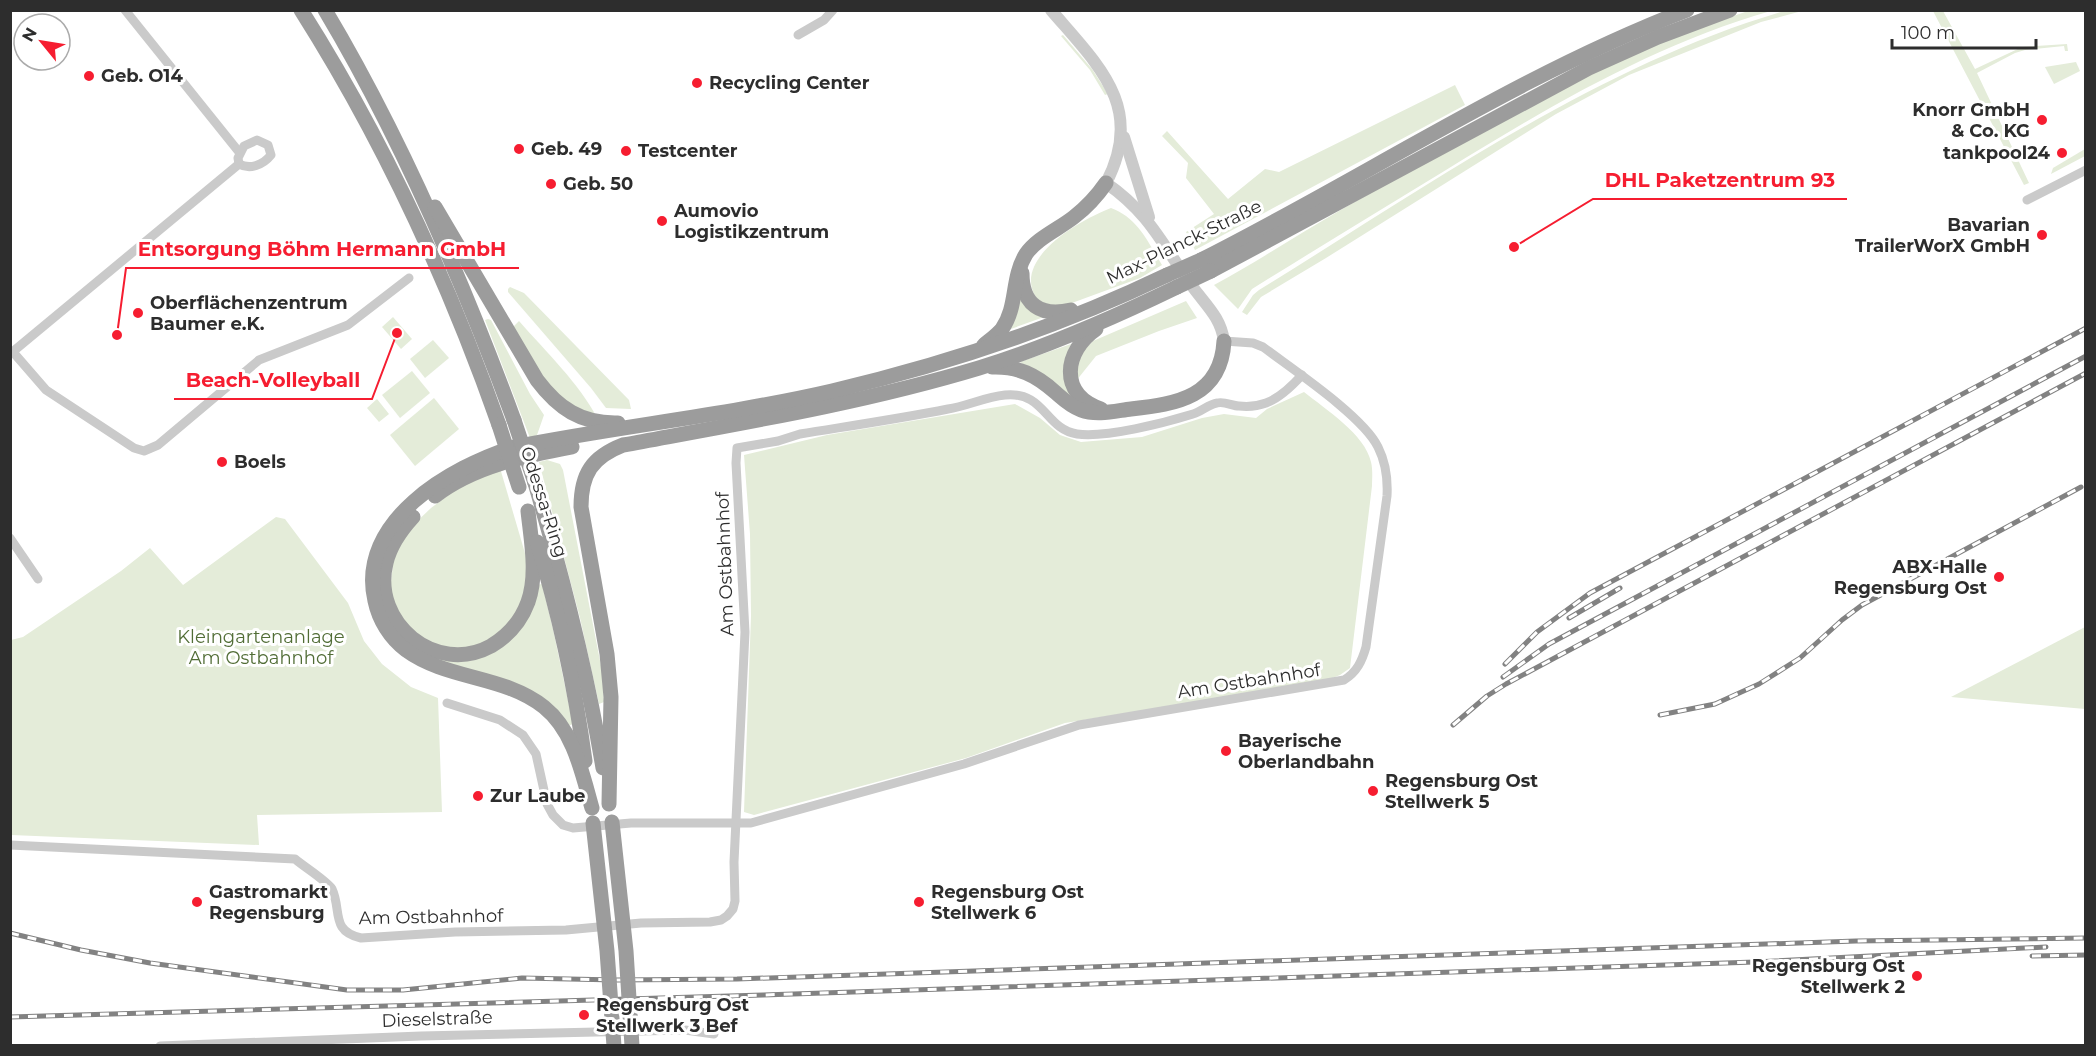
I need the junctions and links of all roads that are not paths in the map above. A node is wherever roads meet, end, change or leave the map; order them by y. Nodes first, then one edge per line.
1 (125, 10) edge
2 (301, 10) edge
3 (325, 10) edge
4 (833, 10) edge
5 (1052, 10) edge
6 (1687, 10) edge
7 (1730, 10) edge
8 (798, 35) dead end
9 (1121, 127) junction
10 (239, 152) junction
11 (403, 155) junction
12 (239, 164) junction
13 (2085, 170) edge
14 (1107, 183) junction
15 (2027, 200) dead end
16 (1151, 223) junction
17 (1021, 263) junction
18 (1206, 265) junction
19 (409, 278) dead end
20 (1172, 281) junction
21 (1103, 303) junction
22 (1109, 320) junction
23 (1224, 341) junction
24 (977, 351) junction
25 (12, 353) edge
26 (980, 367) junction
27 (1302, 375) junction
28 (1109, 412) junction
29 (666, 421) junction
30 (741, 423) junction
31 (528, 511) junction
32 (10, 538) edge
33 (38, 579) dead end
34 (447, 703) dead end
35 (609, 804) junction
36 (593, 815) junction
37 (737, 823) junction
38 (10, 846) edge
39 (714, 1034) dead end
40 (160, 1046) edge
41 (614, 1046) edge
42 (632, 1046) edge

1 - 10 street
2 - 31 highway, Odessa-Ring, bridge
3 - 11 highway, Odessa-Ring
4 - 8 street
5 - 9 street
6 - 18 highway, Max-Planck-Straße
7 - 18 highway, Max-Planck-Straße
9 - 14 street
9 - 16 street
10 - 12 street
10 - 12 street
11 - 29 highway
11 - 35 highway, Odessa-Ring, bridge
12 - 25 street
13 - 15 street
14 - 16 street
14 - 17 highway
16 - 23 street
17 - 21 highway
17 - 24 highway
18 - 20 highway, Max-Planck-Straße, bridge
19 - 25 street
20 - 21 highway, Max-Planck-Straße
20 - 22 highway, Max-Planck-Straße
21 - 24 highway, Max-Planck-Straße
22 - 26 highway, Max-Planck-Straße
22 - 28 highway
23 - 27 street, Am Ostbahnhof
23 - 28 highway
24 - 29 highway, Max-Planck-Straße
26 - 28 highway
26 - 30 highway, Max-Planck-Straße
27 - 37 street, Am Ostbahnhof
27 - 37 street, Am Ostbahnhof
29 - 36 highway
30 - 31 highway
30 - 35 highway
31 - 36 highway, Odessa-Ring
32 - 33 street
34 - 37 street, Am Ostbahnhof
35 - 42 highway, Odessa-Ring, bridge
36 - 41 highway, Odessa-Ring, bridge
37 - 38 street, Am Ostbahnhof
39 - 40 street, Dieselstraße

